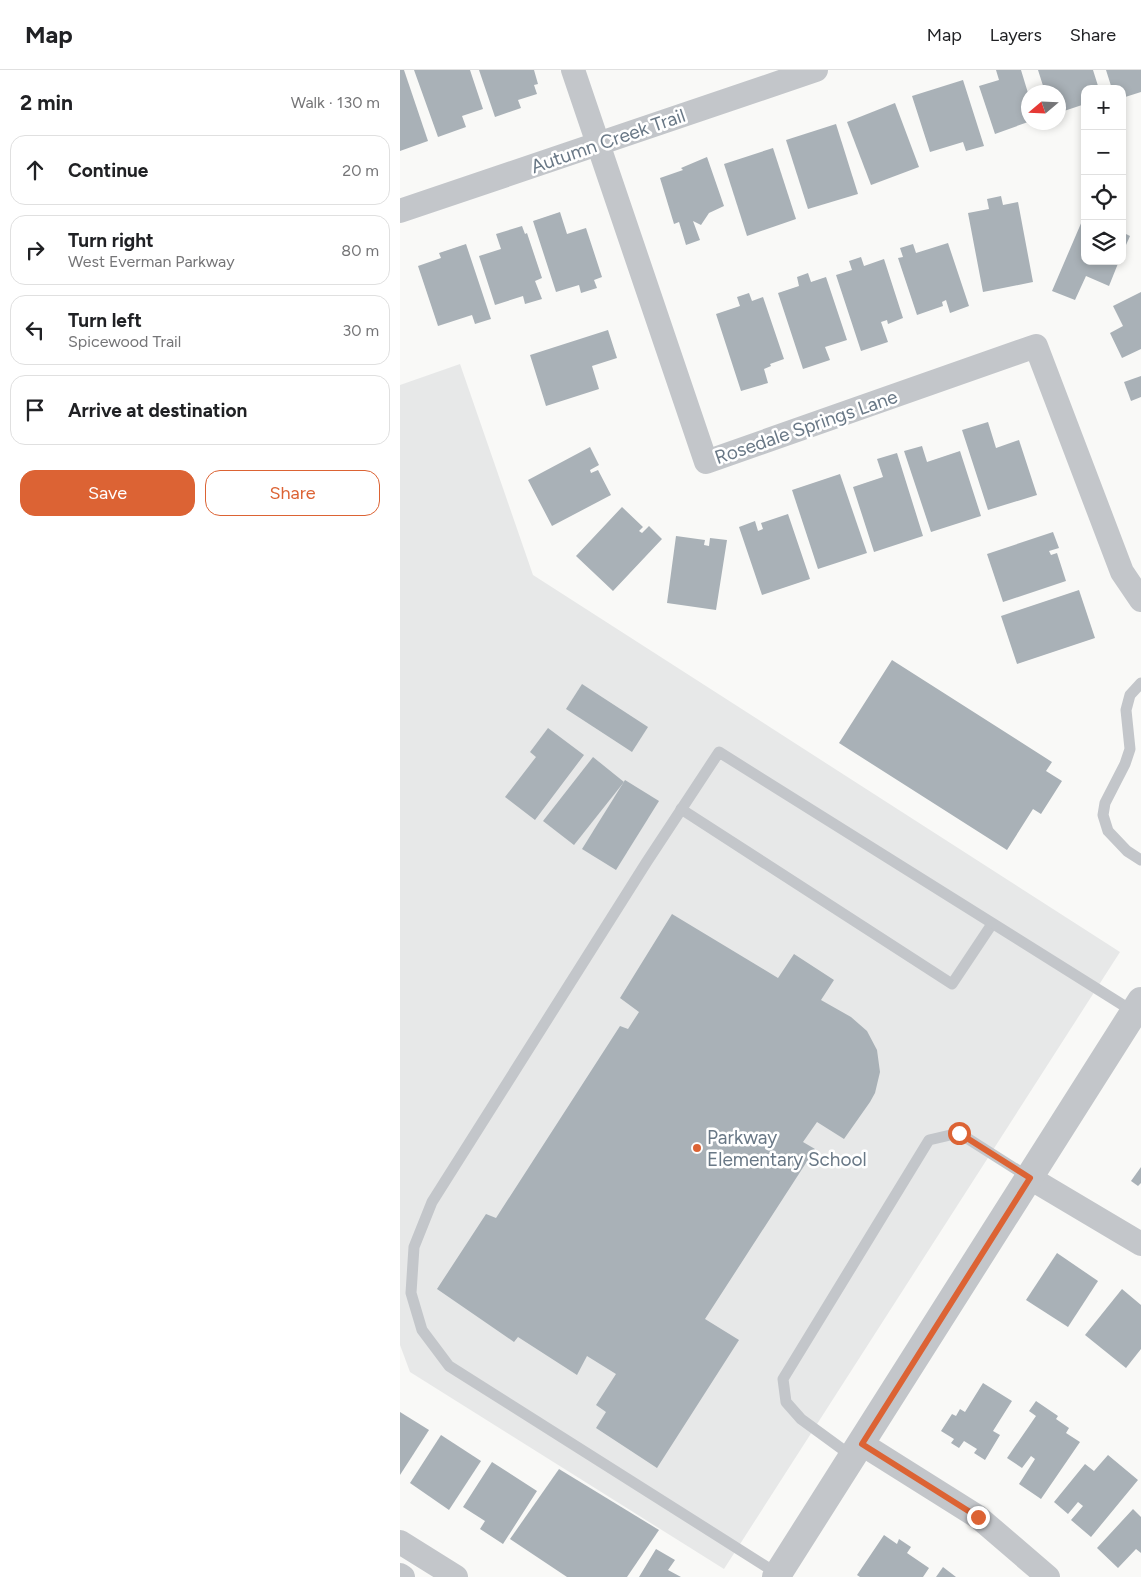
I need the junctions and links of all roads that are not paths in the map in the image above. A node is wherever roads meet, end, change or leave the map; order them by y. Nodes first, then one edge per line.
1 (573, 70) edge
2 (816, 70) edge
3 (598, 144) junction
4 (400, 211) edge
5 (1141, 600) edge
6 (1141, 683) edge
7 (682, 809) junction
8 (1141, 860) edge
9 (992, 924) junction
10 (1138, 1006) edge
11 (1030, 1178) junction
12 (1141, 1244) edge
13 (857, 1450) junction
14 (400, 1542) edge
15 (400, 1575) edge
16 (777, 1576) edge
17 (403, 1577) edge
18 (456, 1577) edge
19 (1048, 1577) edge

1 - 3 street, Rosedale Springs Lane
2 - 3 street, Autumn Creek Trail
3 - 4 street, Autumn Creek Trail
3 - 5 street, Rosedale Springs Lane
6 - 8 lane
7 - 9 lane
7 - 9 lane
7 - 16 lane
9 - 10 lane
10 - 11 street
11 - 12 street
11 - 13 street
11 - 13 lane
13 - 16 street
13 - 19 street
14 - 18 street
15 - 17 street

